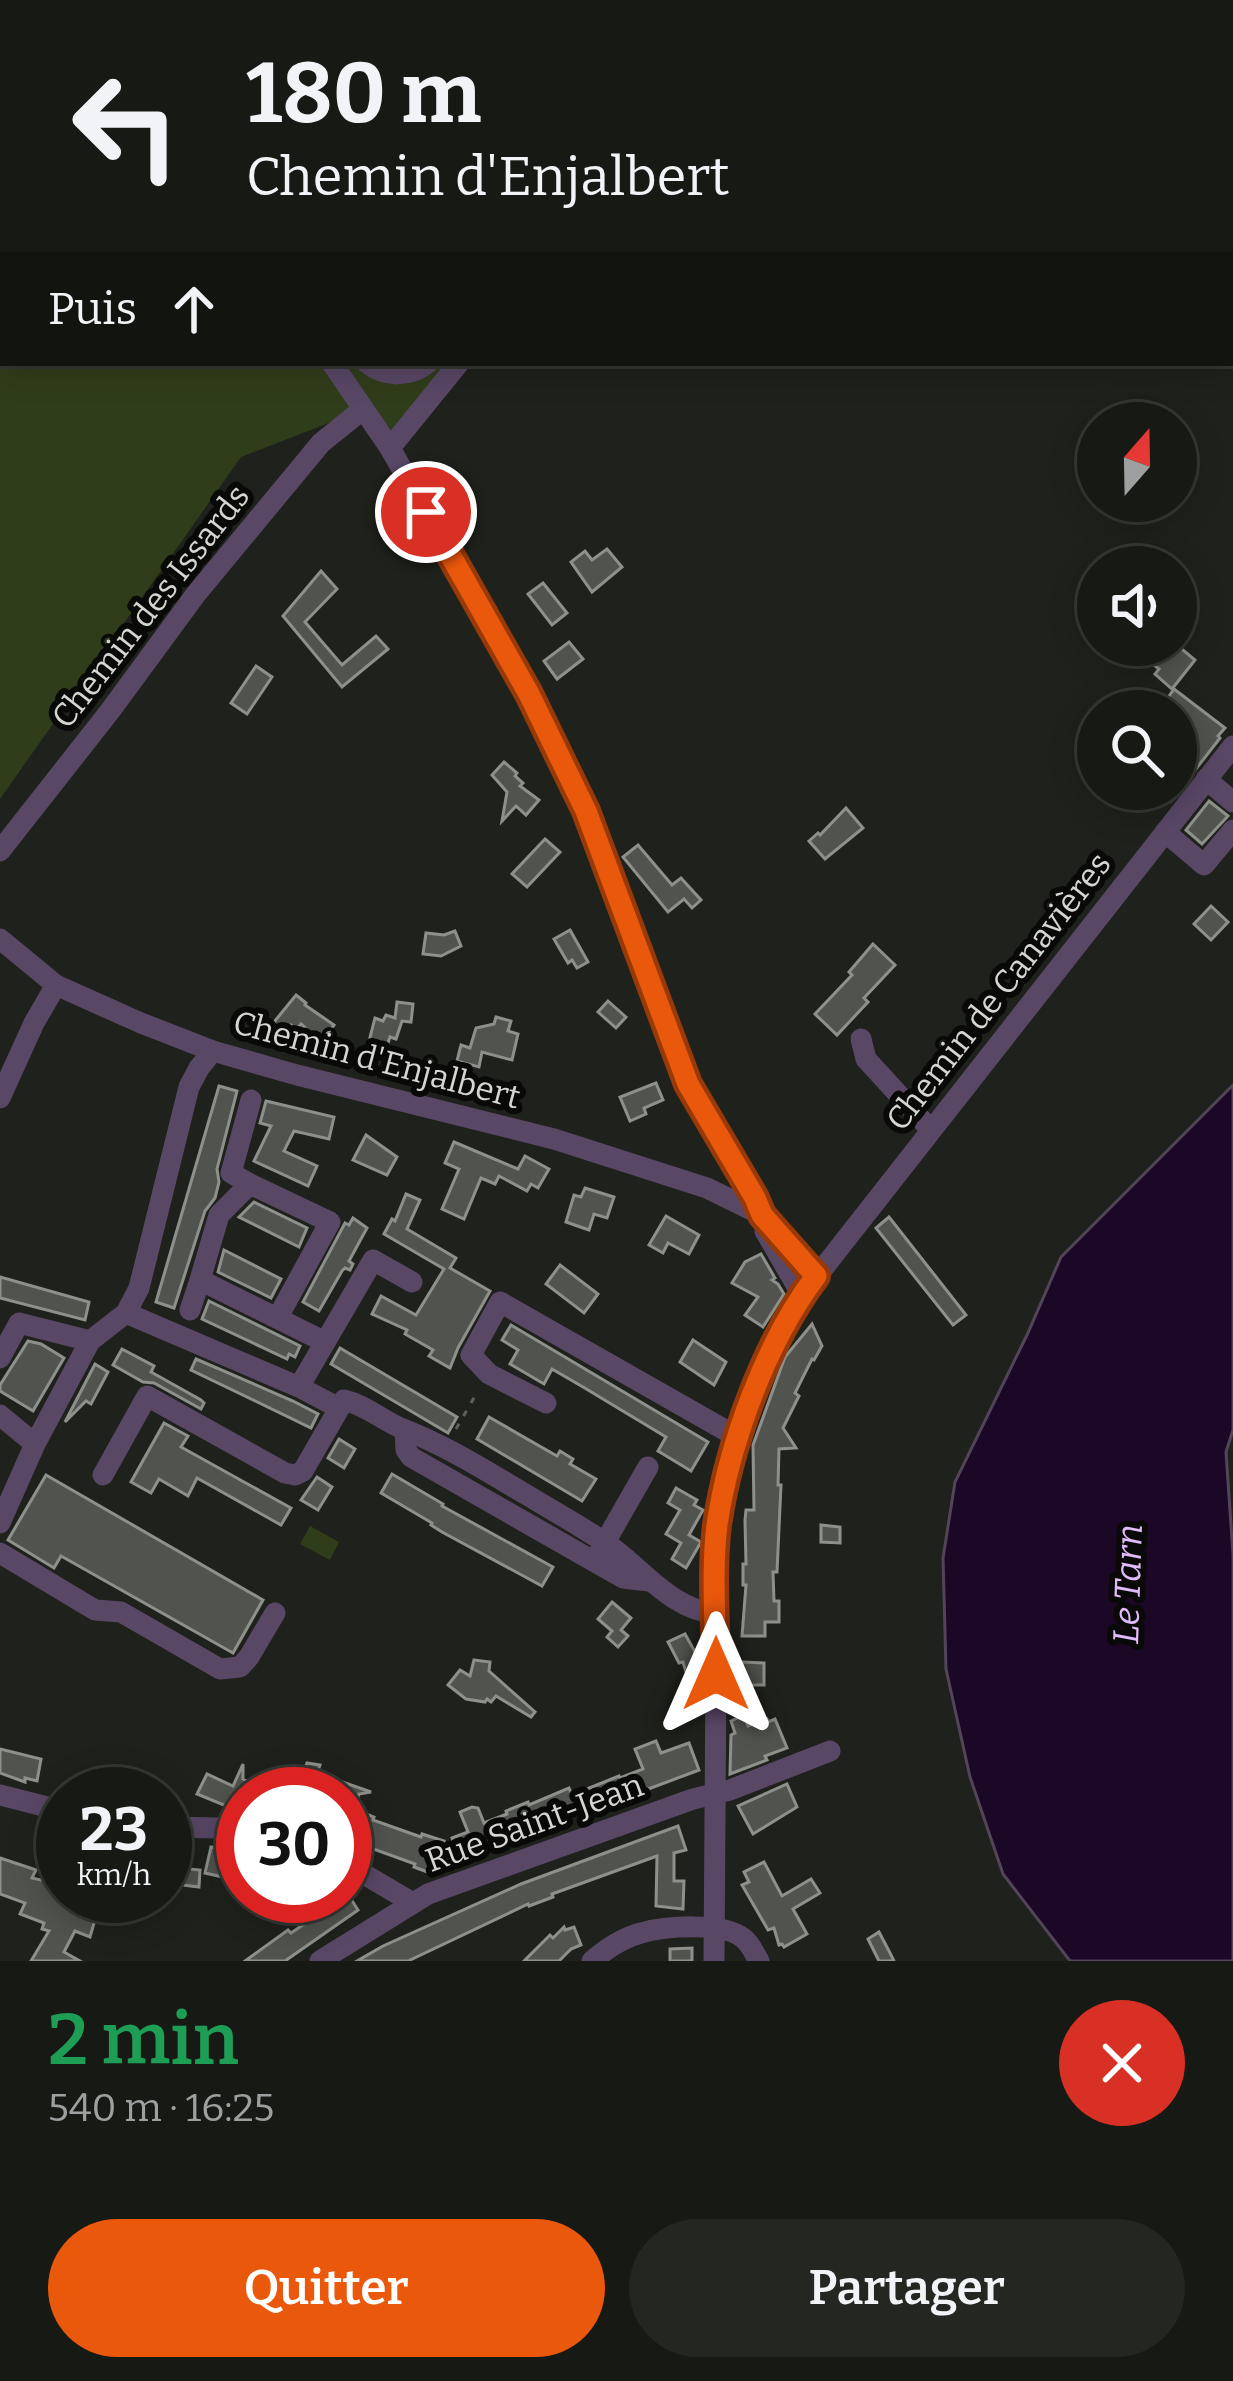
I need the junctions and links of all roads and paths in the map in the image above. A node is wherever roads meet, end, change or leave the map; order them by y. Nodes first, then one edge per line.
1 (334, 366) edge
2 (370, 366) edge
3 (424, 366) edge
4 (457, 366) edge
5 (362, 410) junction
6 (390, 448) junction
7 (1233, 746) edge
8 (1206, 779) junction
9 (1233, 802) edge
10 (1233, 830) edge
11 (1165, 832) junction
12 (0, 851) edge
13 (0, 939) edge
14 (56, 985) junction
15 (861, 1039) dead end
16 (213, 1051) junction
17 (0, 1098) edge
18 (251, 1100) dead end
19 (931, 1130) junction
20 (250, 1184) junction
21 (757, 1212) junction
22 (200, 1280) junction
23 (412, 1282) dead end
24 (809, 1286) junction
25 (190, 1310) dead end
26 (126, 1313) junction
27 (278, 1317) junction
28 (90, 1341) junction
29 (326, 1342) junction
30 (0, 1358) edge
31 (489, 1375) junction
32 (299, 1387) junction
33 (546, 1403) dead end
34 (338, 1408) junction
35 (0, 1415) edge
36 (405, 1430) junction
37 (739, 1438) junction
38 (35, 1444) junction
39 (446, 1447) junction
40 (648, 1467) dead end
41 (103, 1475) dead end
42 (0, 1523) edge
43 (599, 1552) junction
44 (0, 1553) edge
45 (716, 1612) junction
46 (275, 1613) dead end
47 (830, 1750) dead end
48 (714, 1794) junction
49 (0, 1795) edge
50 (36, 1804) edge
51 (372, 1878) edge
52 (413, 1903) junction
53 (714, 1927) junction
54 (320, 1961) edge
55 (592, 1961) edge
56 (714, 1961) edge
57 (759, 1961) edge

1 - 5 street
2 - 3 street
4 - 6 street
5 - 6 street
5 - 12 street, Chemin des Issards
6 - 21 street
7 - 8 street, Chemin de Canavières
8 - 9 street
8 - 11 street, Chemin de Canavières
10 - 11 street
11 - 19 street, Chemin de Canavières
13 - 14 street, Chemin d'Enjalbert
14 - 16 street, Chemin d'Enjalbert
14 - 17 street
15 - 19 street
16 - 21 street, Chemin d'Enjalbert
16 - 26 street
18 - 20 street
19 - 24 street, Chemin de Canavières
20 - 22 street
20 - 27 street
21 - 24 street
22 - 25 street
22 - 27 street
23 - 29 street
24 - 37 street, Chemin de Canavières
26 - 28 street
26 - 32 street
27 - 29 street
28 - 30 street
28 - 38 street
29 - 32 street
31 - 33 street
31 - 37 street
31 - 39 path
32 - 34 street
34 - 36 street
34 - 41 street
35 - 38 street
36 - 39 street
36 - 43 street
37 - 45 street, Chemin de Canavières
38 - 42 street
39 - 43 street
40 - 43 street
43 - 45 street
44 - 46 street
45 - 48 street, Chemin de Canavières
47 - 48 street, Rue Saint-Jean
48 - 52 street, Rue Saint-Jean
48 - 53 street, Chemin de Canavières
49 - 50 street
51 - 52 street
52 - 54 street, Rue Saint-Jean
53 - 55 street
53 - 56 street, Chemin de Canavières
53 - 57 street

